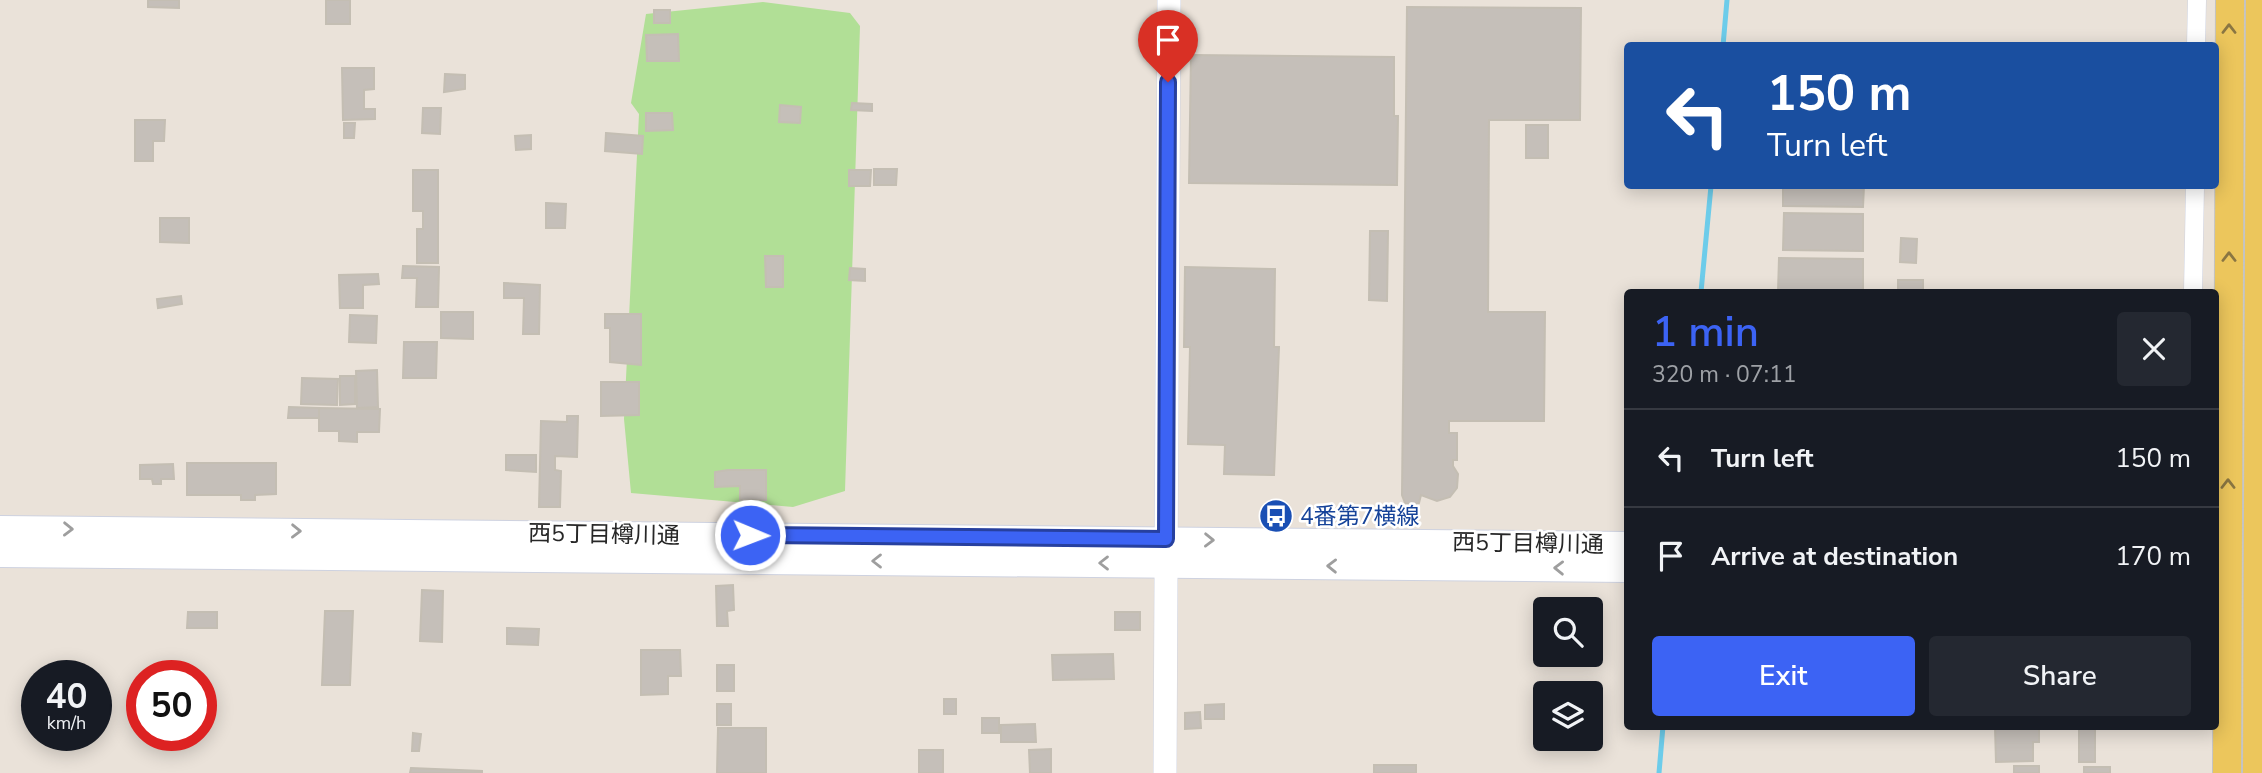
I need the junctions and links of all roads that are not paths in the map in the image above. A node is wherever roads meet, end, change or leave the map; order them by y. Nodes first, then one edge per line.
1 (1169, 0) edge
2 (2197, 0) edge
3 (2230, 0) edge
4 (2260, 0) edge
5 (2196, 42) edge
6 (2194, 189) edge
7 (2193, 289) edge
8 (2260, 295) edge
9 (2222, 404) edge
10 (0, 529) edge
11 (1624, 545) edge
12 (1166, 551) junction
13 (0, 554) edge
14 (2222, 563) edge
15 (2260, 564) edge
16 (1624, 569) edge
17 (2260, 687) edge
18 (1165, 773) edge
19 (2227, 773) edge
20 (2257, 773) edge

1 - 12 street
2 - 5 street
9 -> 3 main road
4 - 8 main road
6 - 7 street
8 - 15 main road
14 -> 9 main road
10 -> 12 main road, 西5丁目樽川通
12 -> 11 main road, 西5丁目樽川通
12 -> 13 main road, 西5丁目樽川通
16 -> 12 main road, 西5丁目樽川通
12 - 18 street
14 - 15 main road
14 - 19 main road
15 - 17 main road
17 - 20 main road

